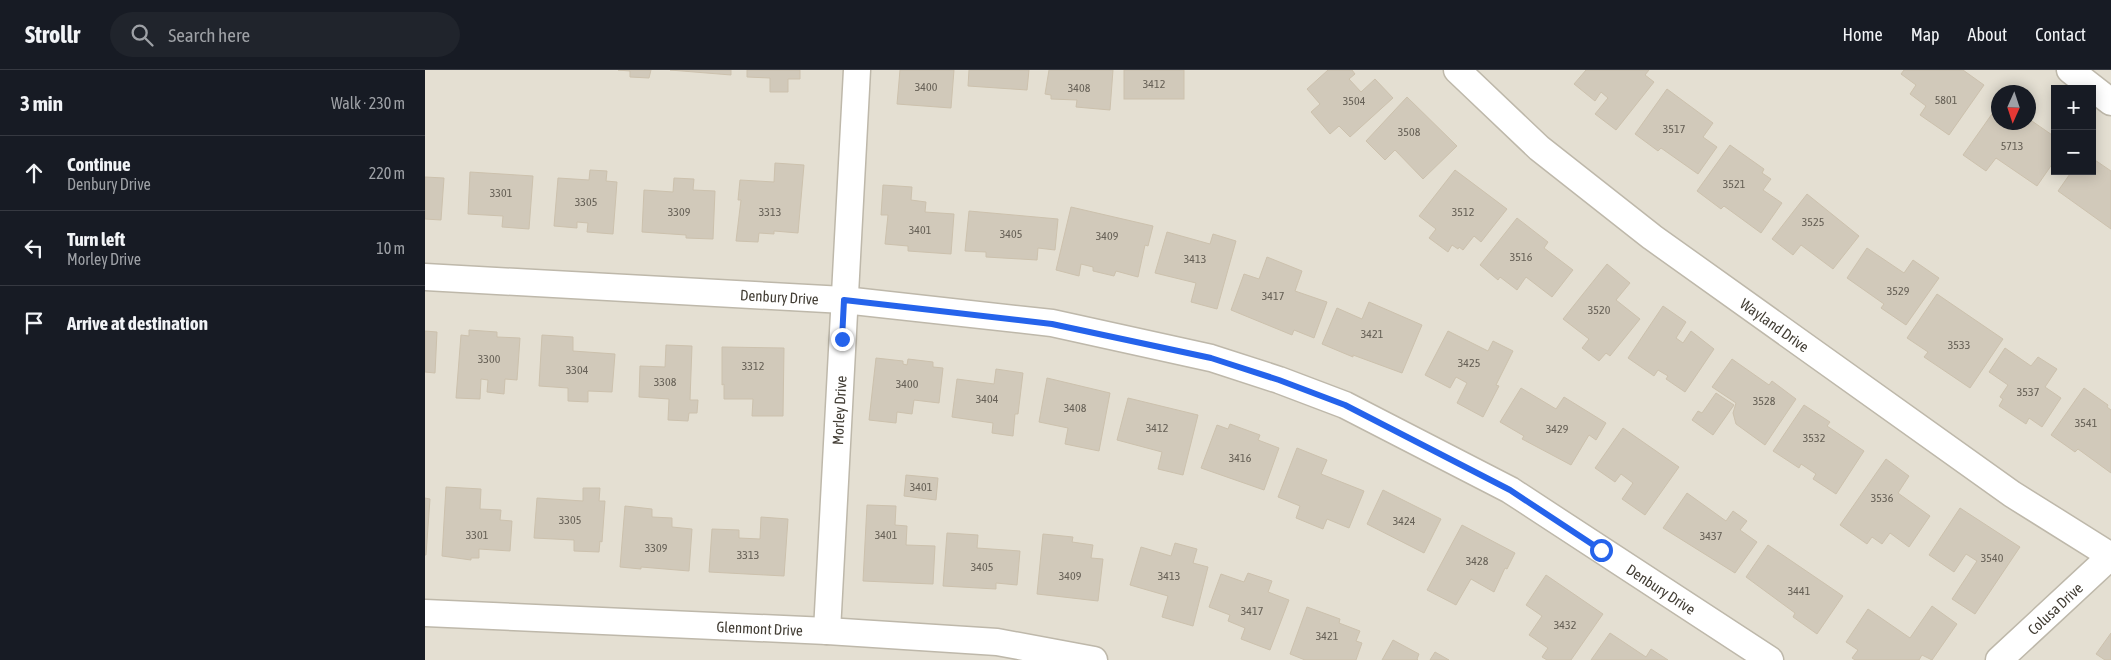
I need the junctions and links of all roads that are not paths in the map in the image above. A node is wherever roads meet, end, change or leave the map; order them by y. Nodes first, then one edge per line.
1 (857, 70) edge
2 (1457, 70) edge
3 (2071, 70) edge
4 (2102, 86) edge
5 (425, 277) edge
6 (844, 300) junction
7 (2111, 556) edge
8 (425, 613) edge
9 (827, 631) junction
10 (1094, 660) edge
11 (1769, 660) edge
12 (1999, 660) edge

1 - 6 street, Morley Drive
2 - 7 street, Wayland Drive
3 - 4 street
5 - 6 street, Denbury Drive
6 - 9 street, Morley Drive
6 - 11 street, Denbury Drive
7 - 12 street, Colusa Drive
8 - 9 street, Glenmont Drive
9 - 10 street, Glenmont Drive

